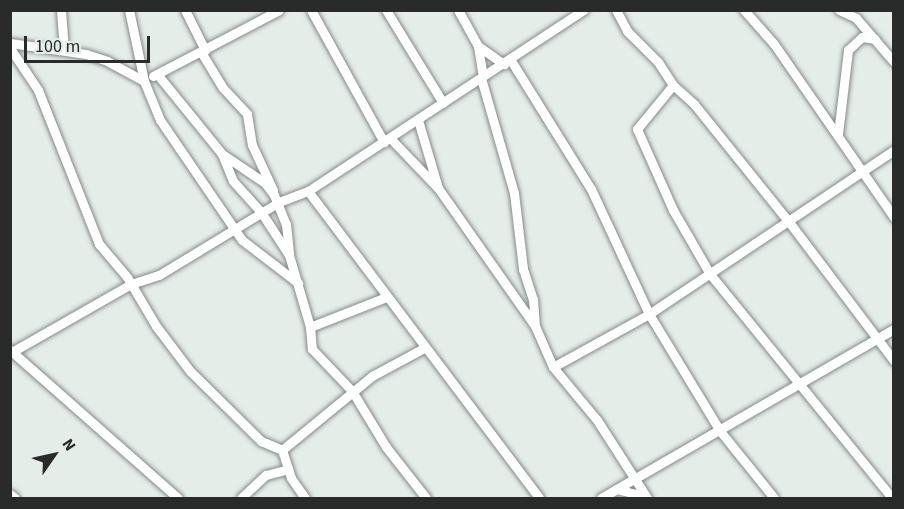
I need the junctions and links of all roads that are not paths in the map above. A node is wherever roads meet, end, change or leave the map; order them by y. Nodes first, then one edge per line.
1 (61, 10) edge
2 (129, 10) edge
3 (185, 10) edge
4 (279, 10) edge
5 (311, 10) edge
6 (386, 10) edge
7 (458, 10) edge
8 (584, 10) edge
9 (616, 10) edge
10 (744, 10) edge
11 (839, 10) edge
12 (568, 15) edge
13 (195, 34) junction
14 (875, 39) junction
15 (217, 44) junction
16 (478, 46) junction
17 (11, 47) edge
18 (64, 50) junction
19 (203, 51) junction
20 (507, 62) junction
21 (894, 62) edge
22 (156, 74) junction
23 (482, 78) junction
24 (144, 81) junction
25 (673, 85) junction
26 (443, 103) junction
27 (418, 120) junction
28 (838, 134) junction
29 (387, 140) junction
30 (894, 150) edge
31 (222, 154) junction
32 (862, 172) junction
33 (438, 188) junction
34 (308, 191) junction
35 (277, 199) junction
36 (261, 212) junction
37 (894, 217) edge
38 (789, 222) junction
39 (233, 229) junction
40 (289, 255) junction
41 (710, 274) junction
42 (131, 284) junction
43 (300, 285) junction
44 (386, 297) junction
45 (649, 314) junction
46 (535, 326) junction
47 (310, 327) junction
48 (894, 329) edge
49 (877, 340) junction
50 (424, 348) junction
51 (11, 352) edge
52 (894, 361) edge
53 (552, 363) junction
54 (796, 385) junction
55 (352, 391) junction
56 (720, 430) junction
57 (282, 450) junction
58 (288, 469) junction
59 (633, 480) junction
60 (616, 489) junction
61 (10, 494) edge
62 (646, 497) edge
63 (15, 498) edge
64 (178, 498) edge
65 (241, 498) edge
66 (305, 498) edge
67 (426, 498) edge
68 (539, 498) edge
69 (601, 498) edge
70 (774, 498) edge
71 (892, 498) edge

1 - 18 street
2 - 24 street
3 - 13 street
4 - 15 street
5 - 29 street
6 - 26 street
7 - 16 street
8 - 12 street
9 - 25 street
10 - 28 street
11 - 14 street
12 - 20 street
13 - 15 street
13 - 19 street
14 - 21 street
14 - 28 street
15 - 19 street
16 - 20 street
16 - 23 street
17 - 18 street
17 - 42 street
18 - 24 street
19 - 22 street
19 - 35 street
20 - 23 street
20 - 45 street
22 - 24 street
22 - 31 street
23 - 26 street
23 - 46 street
24 - 39 street
25 - 38 street
25 - 41 street
26 - 27 street
27 - 29 street
27 - 33 street
28 - 32 street
29 - 33 street
29 - 34 street
30 - 32 street
31 - 35 street
31 - 36 street
32 - 37 street
32 - 38 street
33 - 46 street
34 - 35 street
34 - 44 street
35 - 36 street
35 - 40 street
36 - 39 street
36 - 40 street
38 - 41 street
38 - 49 street
39 - 42 street
39 - 43 street
40 - 43 street
41 - 45 street
41 - 54 street
42 - 51 street
42 - 57 street
43 - 47 street
44 - 47 street
44 - 50 street
45 - 53 street
45 - 56 street
46 - 53 street
47 - 55 street
48 - 49 street
49 - 52 street
49 - 54 street
50 - 55 street
50 - 68 street
51 - 64 street
53 - 59 street
54 - 56 street
54 - 71 street
55 - 57 street
55 - 67 street
56 - 59 street
56 - 70 street
57 - 58 street
58 - 65 street
58 - 66 street
59 - 60 street
59 - 62 street
60 - 62 street
60 - 69 street
61 - 63 street

